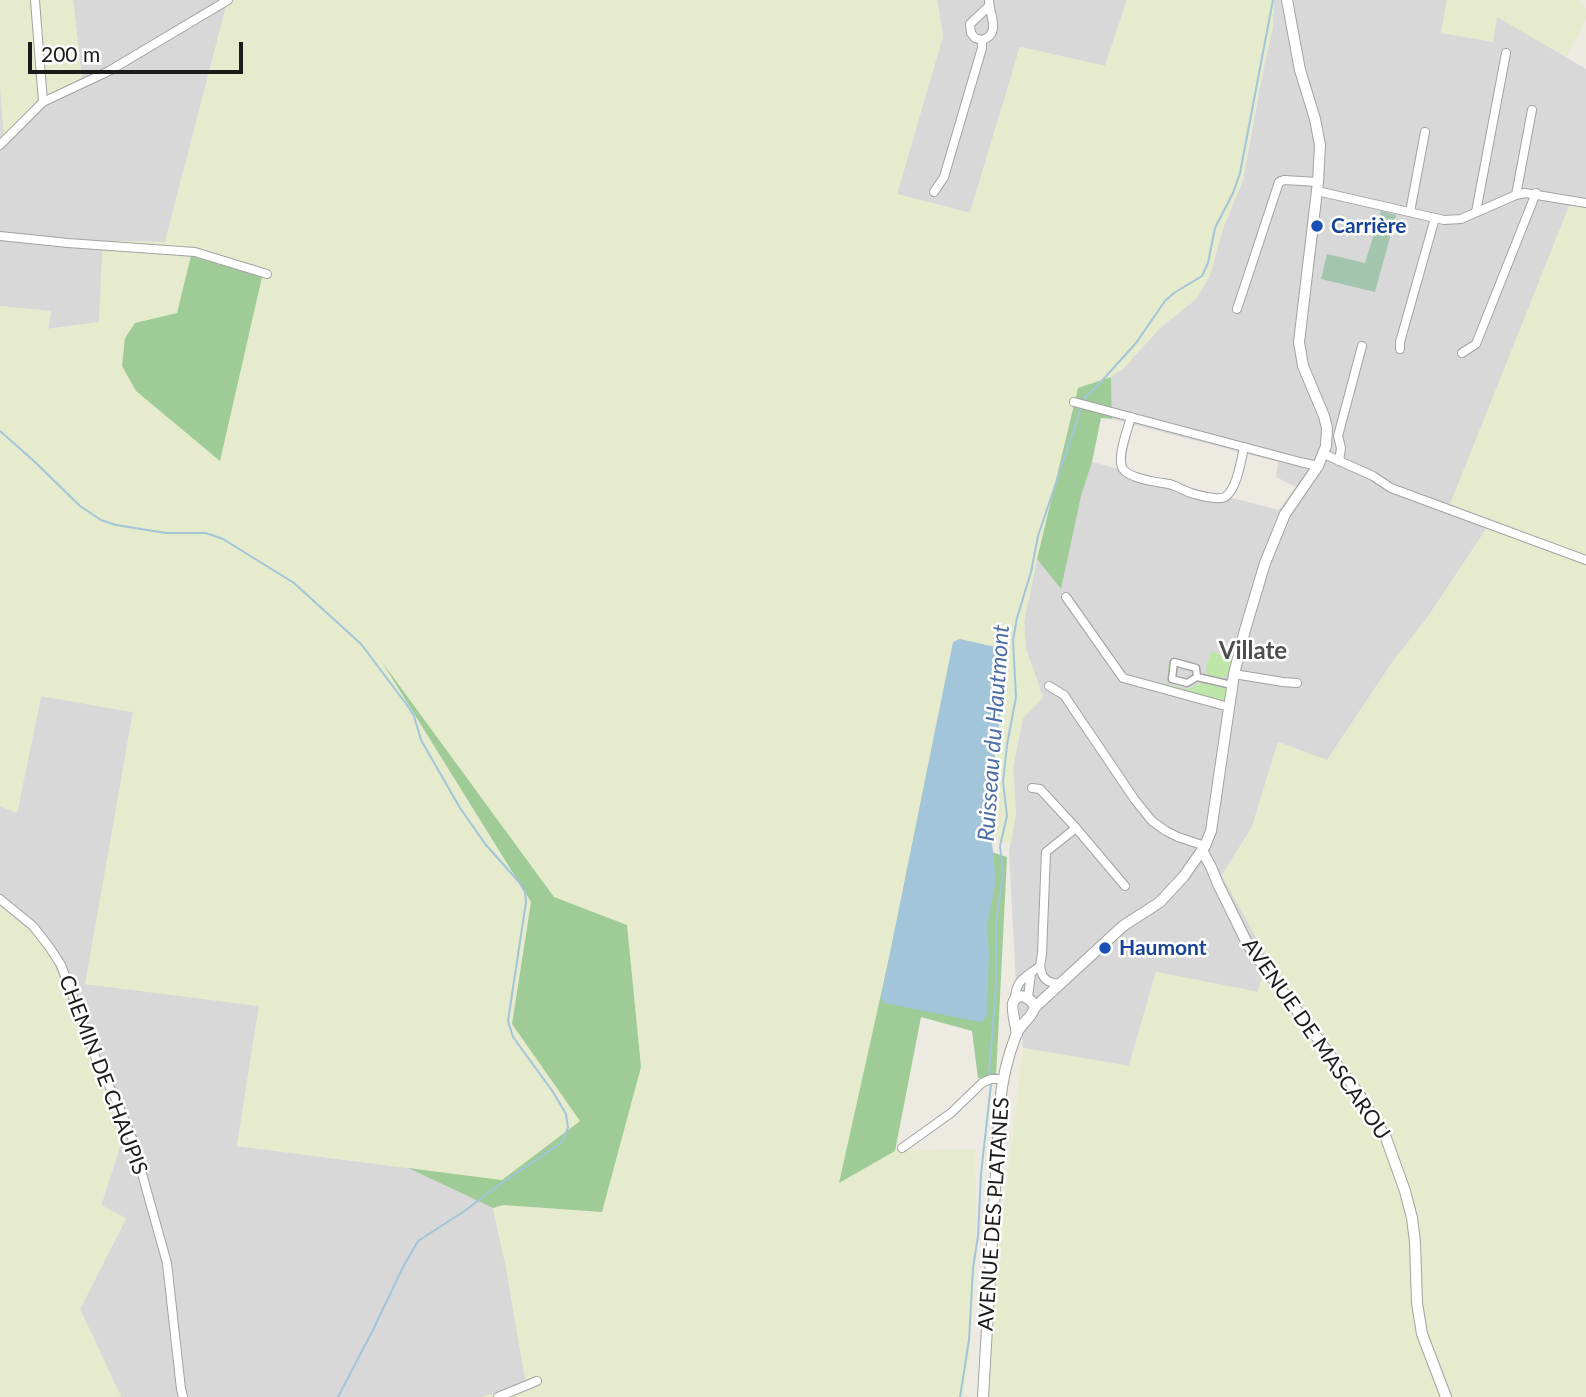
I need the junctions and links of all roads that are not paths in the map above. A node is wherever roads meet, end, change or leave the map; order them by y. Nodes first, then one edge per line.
1 (35, 0) edge
2 (228, 0) edge
3 (1287, 0) edge
4 (989, 3) edge
5 (982, 40) junction
6 (1506, 53) dead end
7 (43, 102) junction
8 (1532, 110) dead end
9 (1426, 132) dead end
10 (0, 145) edge
11 (1317, 187) junction
12 (934, 192) dead end
13 (1536, 193) junction
14 (1516, 195) junction
15 (1586, 203) edge
16 (1410, 212) junction
17 (1476, 212) junction
18 (1435, 218) junction
19 (0, 236) edge
20 (267, 274) dead end
21 (1237, 309) dead end
22 (1362, 346) dead end
23 (1400, 349) dead end
24 (1462, 353) dead end
25 (1074, 402) dead end
26 (1131, 416) junction
27 (1244, 447) junction
28 (1324, 454) junction
29 (1339, 461) junction
30 (1318, 466) junction
31 (1586, 560) edge
32 (1066, 597) dead end
33 (1234, 674) junction
34 (1198, 677) junction
35 (1297, 683) dead end
36 (1049, 685) dead end
37 (1233, 685) junction
38 (1229, 707) junction
39 (1032, 788) dead end
40 (1076, 828) junction
41 (1203, 849) junction
42 (1125, 886) dead end
43 (0, 899) edge
44 (1040, 966) junction
45 (1031, 973) junction
46 (1061, 984) junction
47 (1015, 1000) junction
48 (1031, 1001) junction
49 (1014, 1014) junction
50 (1027, 1018) junction
51 (1017, 1034) junction
52 (1003, 1079) junction
53 (902, 1148) dead end
54 (537, 1381) dead end
55 (183, 1397) edge
56 (498, 1397) edge
57 (983, 1397) edge
58 (1446, 1397) edge

1 - 7 street
2 - 7 street
3 - 11 street
4 - 5 street
4 - 5 street
5 - 12 street
6 - 17 street
7 - 10 street
8 - 14 street
9 - 16 street
11 - 16 street
11 - 21 street
11 - 28 street
13 - 14 street
13 - 15 street
13 - 24 street
14 - 17 street
16 - 18 street
17 - 18 street
18 - 23 street
19 - 20 street
22 - 29 street
25 - 26 street
26 - 27 street
26 - 27 street
27 - 30 street
28 - 29 street
28 - 30 street
29 - 31 street
30 - 33 street
32 - 38 street
33 - 35 street
33 - 37 street
34 - 34 street
34 - 37 street
36 - 41 street
37 - 38 street
38 - 41 street
39 - 40 street
40 - 42 street
40 - 44 street
41 - 46 street
41 - 58 street, AVENUE DE MASCAROU
43 - 55 street, CHEMIN DE CHAUPIS
44 - 45 street
44 - 46 street
45 - 47 street
45 - 48 street
46 - 48 street
47 - 48 street
47 - 49 street
48 - 50 street
49 - 50 street
49 - 51 street, AVENUE DES PLATANES
50 - 51 street, AVENUE DES PLATANES
51 - 52 street, AVENUE DES PLATANES
52 - 53 street
52 - 57 street, AVENUE DES PLATANES
54 - 56 street

